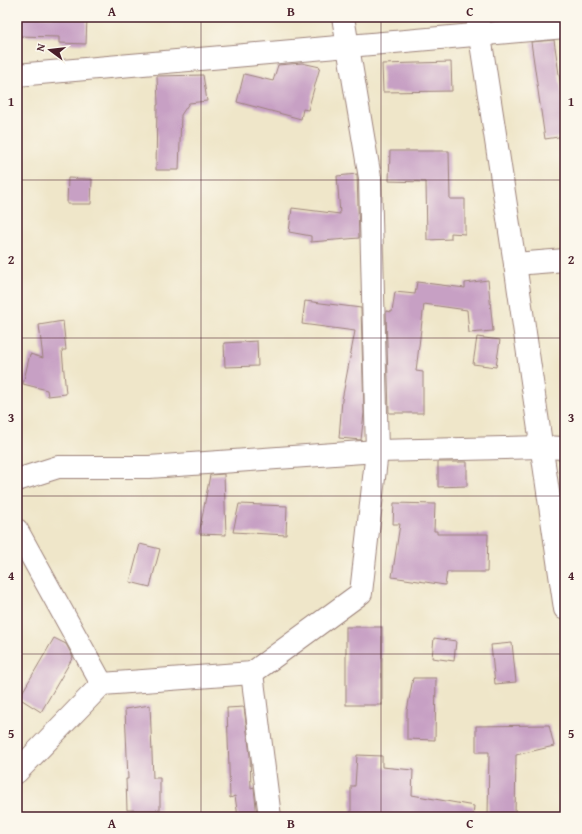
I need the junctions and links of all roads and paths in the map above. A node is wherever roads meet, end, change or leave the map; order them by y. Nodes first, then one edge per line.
1 (343, 17) edge
2 (478, 26) edge
3 (565, 27) edge
4 (347, 46) junction
5 (17, 75) edge
6 (565, 260) edge
7 (515, 264) junction
8 (541, 447) junction
9 (565, 448) edge
10 (377, 451) junction
11 (17, 480) edge
12 (17, 530) edge
13 (565, 609) edge
14 (252, 673) junction
15 (102, 684) junction
16 (17, 772) edge
17 (270, 817) edge

1 - 4 street
2 - 3 street
2 - 4 street
2 - 7 street
4 - 5 street
4 - 10 street
6 - 7 street
7 - 8 street
8 - 9 street
8 - 10 street
8 - 13 street
10 - 11 street
10 - 14 street
12 - 15 street
14 - 15 street
14 - 17 street
15 - 16 street

